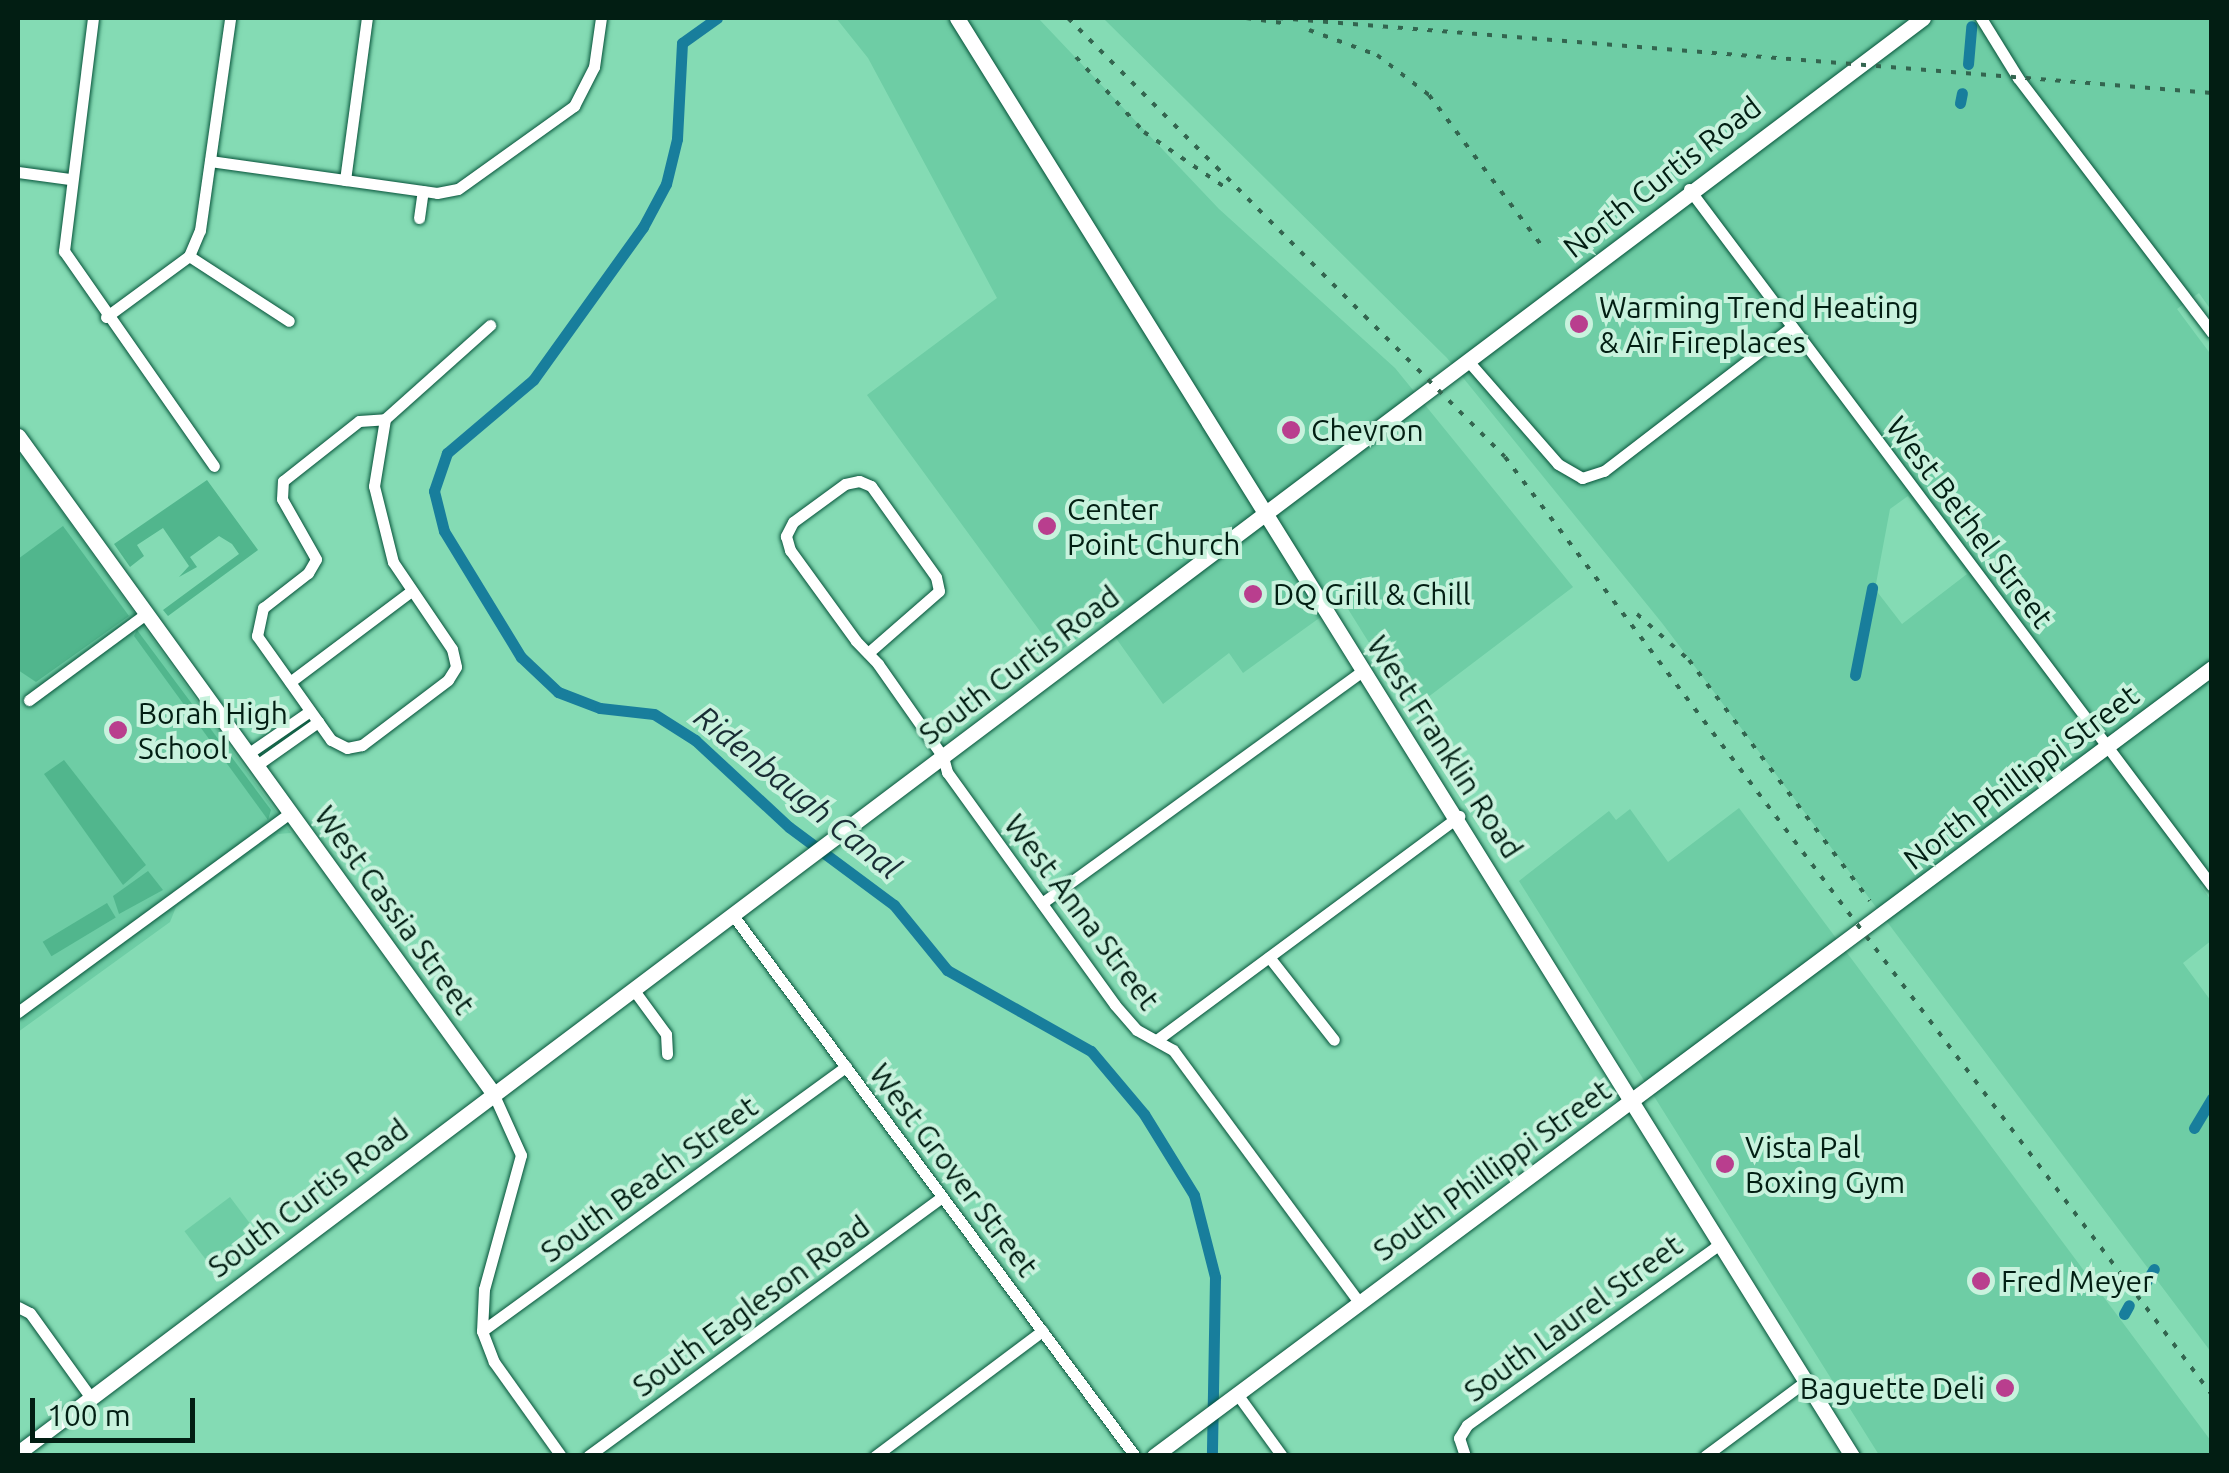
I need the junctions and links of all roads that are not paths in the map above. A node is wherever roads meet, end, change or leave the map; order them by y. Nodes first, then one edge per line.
1 (92, 18) edge
2 (230, 18) edge
3 (367, 18) edge
4 (601, 18) edge
5 (957, 18) edge
6 (1923, 18) edge
7 (1982, 18) edge
8 (210, 161) junction
9 (18, 172) edge
10 (70, 179) junction
11 (344, 180) junction
12 (1689, 189) junction
13 (423, 191) junction
14 (419, 218) dead end
15 (189, 256) junction
16 (106, 317) junction
17 (289, 321) dead end
18 (490, 326) dead end
19 (1792, 327) junction
20 (2212, 333) edge
21 (1469, 362) junction
22 (1439, 386) joint
23 (385, 419) junction
24 (18, 436) edge
25 (214, 466) dead end
26 (1268, 514) junction
27 (410, 591) junction
28 (147, 613) junction
29 (868, 653) junction
30 (2212, 668) edge
31 (1363, 671) junction
32 (290, 682) junction
33 (28, 700) dead end
34 (314, 716) junction
35 (2107, 747) junction
36 (943, 757) junction
37 (253, 759) junction
38 (291, 812) junction
39 (1459, 816) junction
40 (2212, 886) edge
41 (1042, 904) junction
42 (732, 914) junction
43 (1862, 929) joint
44 (1270, 957) junction
45 (633, 988) junction
46 (18, 1012) edge
47 (1158, 1039) junction
48 (1334, 1040) dead end
49 (667, 1054) dead end
50 (846, 1067) junction
51 (493, 1093) junction
52 (1632, 1103) junction
53 (942, 1196) junction
54 (1720, 1244) junction
55 (1359, 1302) junction
56 (18, 1307) edge
57 (1042, 1331) junction
58 (482, 1332) junction
59 (1806, 1381) junction
60 (91, 1398) junction
61 (1230, 1399) junction
62 (21, 1453) edge
63 (561, 1456) edge
64 (588, 1456) edge
65 (875, 1456) edge
66 (1135, 1456) edge
67 (1154, 1456) edge
68 (1282, 1456) edge
69 (1465, 1456) edge
70 (1705, 1456) edge
71 (1852, 1456) edge

1 - 10 street
2 - 8 street
3 - 11 street
4 - 13 street
5 - 26 street, West Franklin Road
6 - 12 street, North Curtis Road
7 - 20 street
8 - 11 street
8 - 15 street
9 - 10 street
10 - 16 street
11 - 13 street
12 - 19 street, West Bethel Street
12 - 21 street, North Curtis Road
13 - 14 street
15 - 16 street
15 - 17 street
16 - 25 street
18 - 23 street
19 - 21 street
19 - 35 street, West Bethel Street
21 - 22 street, North Curtis Road
22 - 26 street, South Curtis Road
23 - 27 street
23 - 32 street
24 - 28 street, West Cassia Street
26 - 31 street, West Franklin Road
26 - 36 street, South Curtis Road
27 - 32 street
27 - 34 street
28 - 33 street
28 - 37 street, West Cassia Street
29 - 29 street, West Anna Street
29 - 36 street, West Anna Street
30 - 35 street, North Phillippi Street
31 - 39 street, West Franklin Road
31 - 41 street
32 - 34 street
34 - 37 street
35 - 40 street, West Bethel Street
35 - 43 street, North Phillippi Street
36 - 41 street, West Anna Street
36 - 42 street, South Curtis Road
37 - 38 street, West Cassia Street
38 - 46 street
38 - 51 street, West Cassia Street
39 - 44 street
39 - 52 street, West Franklin Road
41 - 47 street, West Anna Street
42 - 45 street, South Curtis Road
42 - 50 street, West Grover Street
43 - 52 street, South Phillippi Street
44 - 47 street
44 - 48 street
45 - 49 street
45 - 51 street, South Curtis Road
47 - 55 street, West Anna Street
50 - 53 street, West Grover Street
50 - 58 street, South Beach Street
51 - 58 street, West Cassia Street
51 - 60 street, South Curtis Road
52 - 54 street, West Franklin Road
52 - 55 street, South Phillippi Street
53 - 57 street, West Grover Street
53 - 64 street, South Eagleson Road
54 - 59 street, West Franklin Road
54 - 69 street, South Laurel Street
55 - 61 street, South Phillippi Street
56 - 60 street
57 - 65 street
57 - 66 street, West Grover Street
58 - 63 street
59 - 70 street
59 - 71 street, West Franklin Road
60 - 62 street, South Curtis Road
61 - 67 street, South Phillippi Street
61 - 68 street

